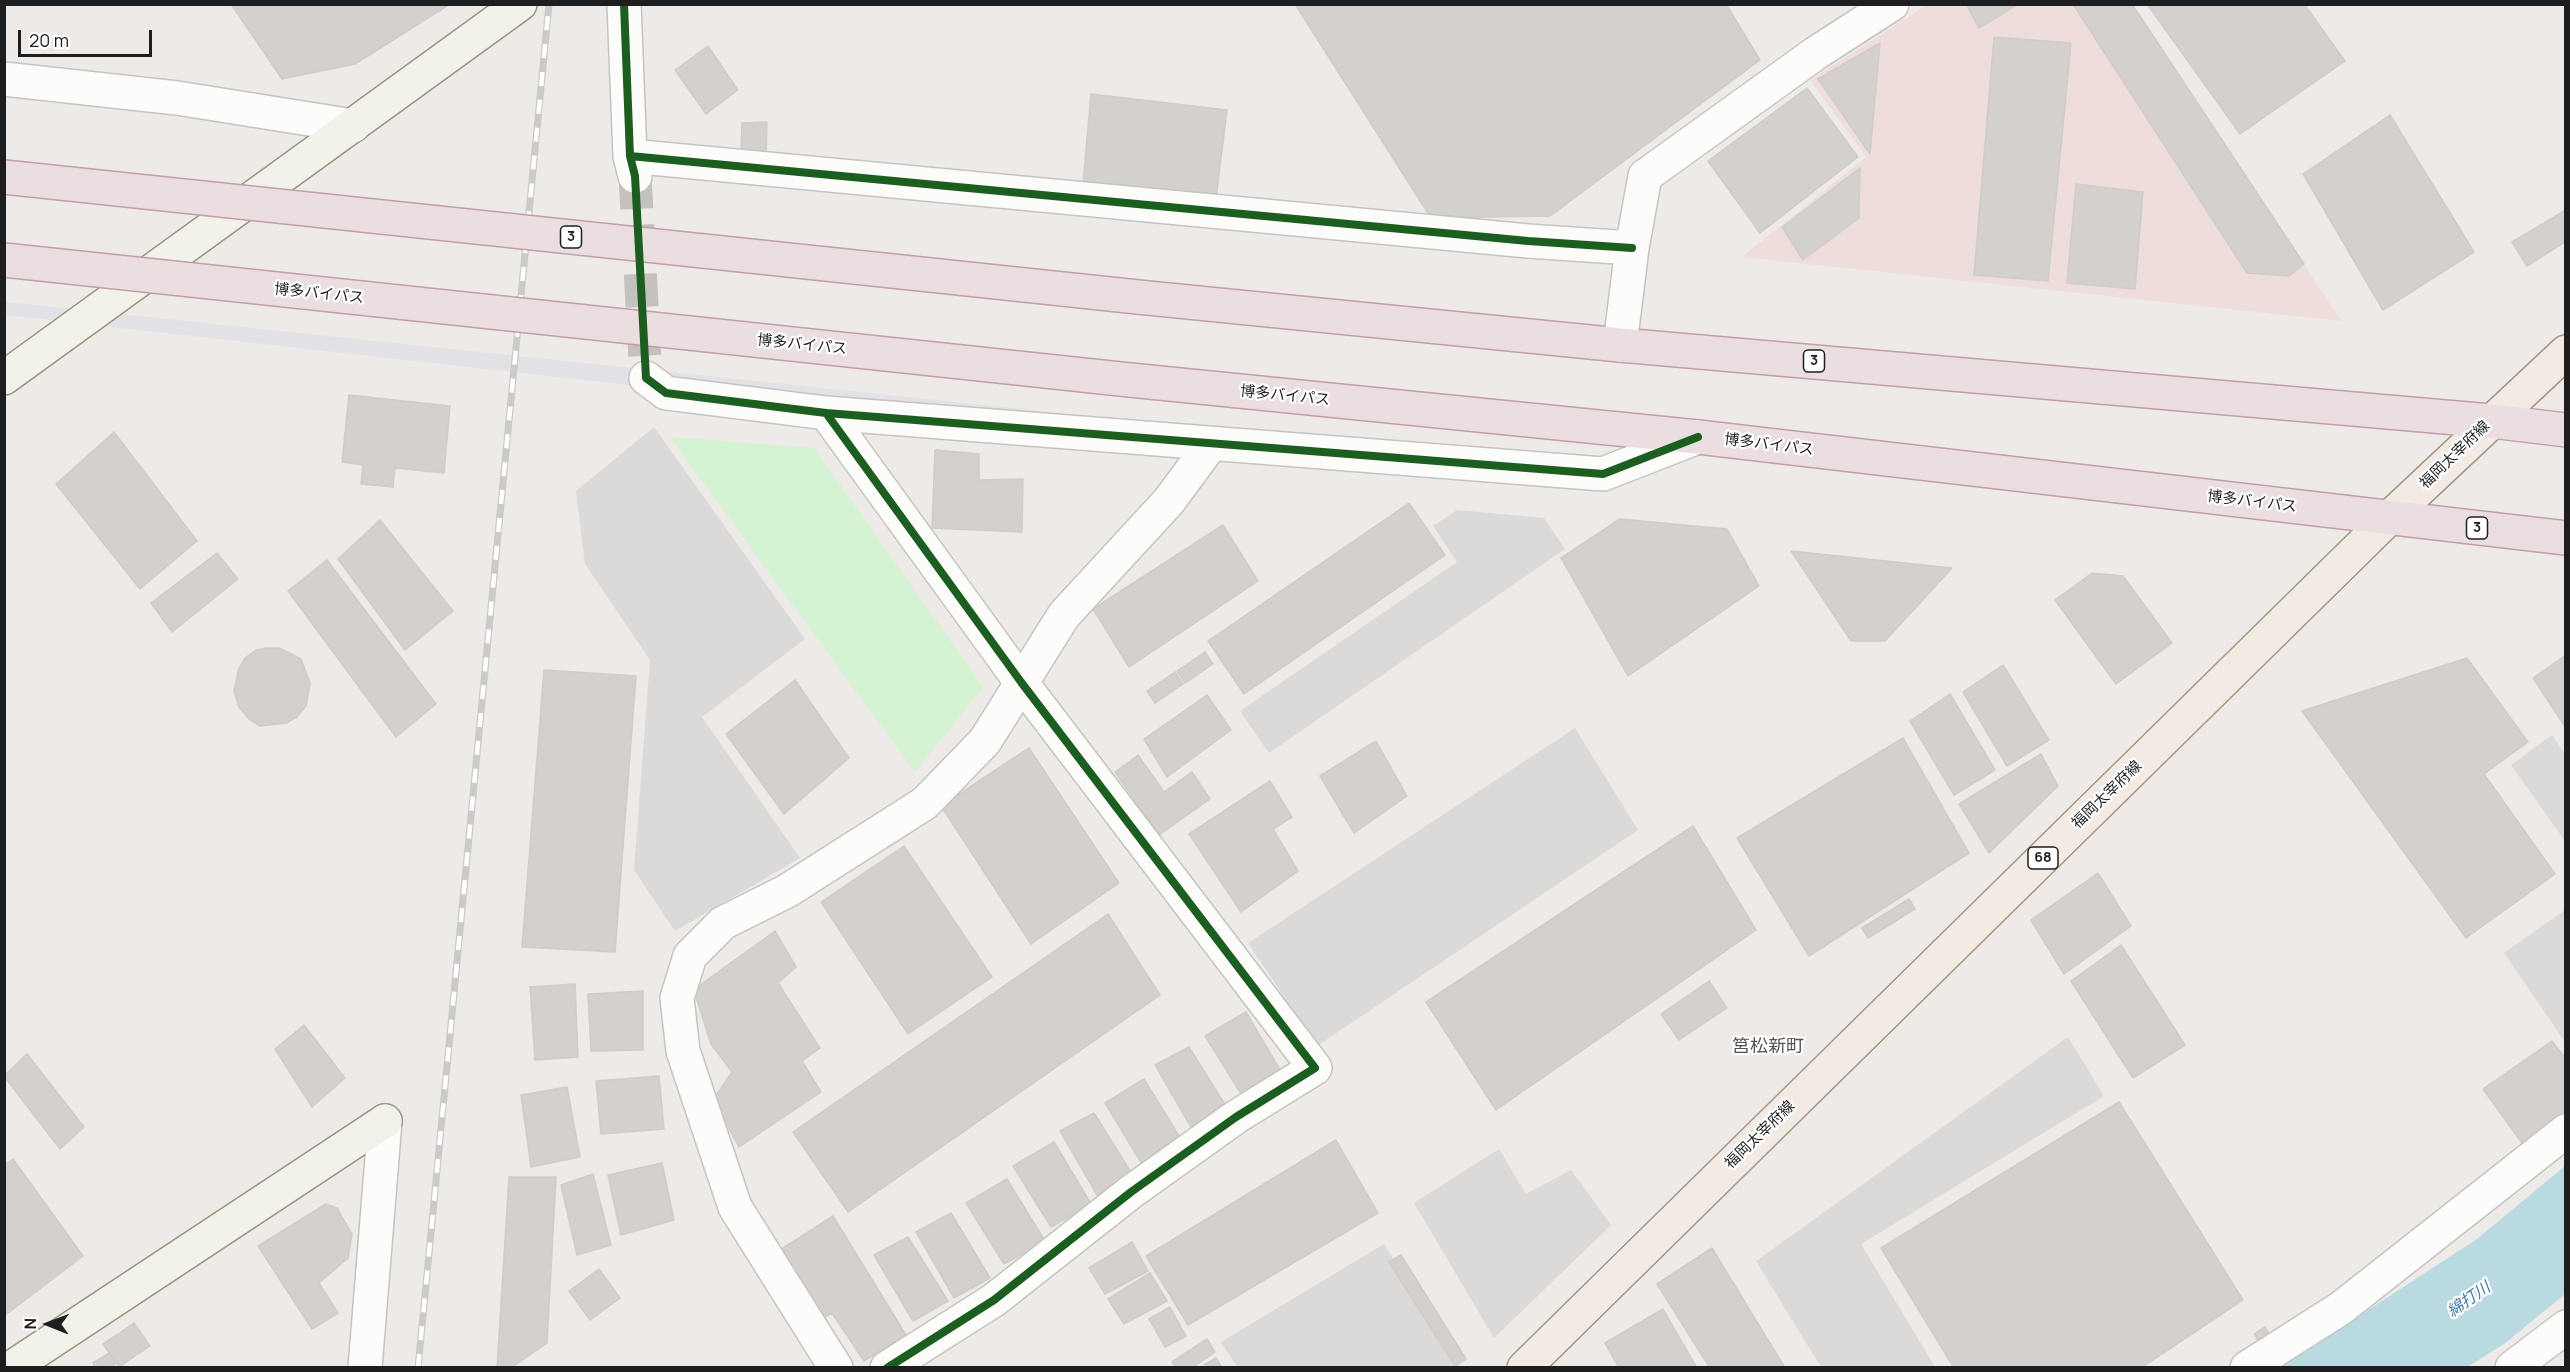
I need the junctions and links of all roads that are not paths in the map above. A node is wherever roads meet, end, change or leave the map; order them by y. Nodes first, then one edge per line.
1 (520, 4) edge
2 (624, 4) edge
3 (1892, 4) edge
4 (4, 79) edge
5 (353, 126) junction
6 (4, 177) edge
7 (1632, 248) junction
8 (4, 260) edge
9 (1620, 345) junction
10 (2565, 352) edge
11 (4, 378) edge
12 (646, 378) dead end
13 (826, 413) junction
14 (2491, 421) junction
15 (2565, 430) edge
16 (1698, 437) junction
17 (1211, 444) junction
18 (2389, 518) junction
19 (2565, 538) edge
20 (1021, 682) junction
21 (2565, 1131) edge
22 (2565, 1327) edge
23 (11, 1368) edge
24 (365, 1368) edge
25 (836, 1368) edge
26 (886, 1368) edge
27 (1524, 1368) edge
28 (2247, 1368) edge
29 (2512, 1368) edge

1 - 5 street
2 - 7 street
3 - 7 street
4 - 5 street
5 - 11 street
6 - 9 highway, 3, bridge
7 - 9 street
8 - 16 highway, 博多バイパス / 3, bridge
9 - 14 highway, 3
10 - 14 main road, 福岡太宰府線 / 68
12 - 13 street
13 - 17 street
13 - 20 street
14 - 15 highway, 3
14 - 18 main road, 福岡太宰府線 / 68
16 - 17 street
16 - 18 highway, 博多バイパス / 3
17 - 20 street
18 - 19 highway, 博多バイパス / 3
18 - 27 main road, 福岡太宰府線 / 68
20 - 25 street
20 - 26 street
21 - 28 street
22 - 29 street
23 - 24 street

